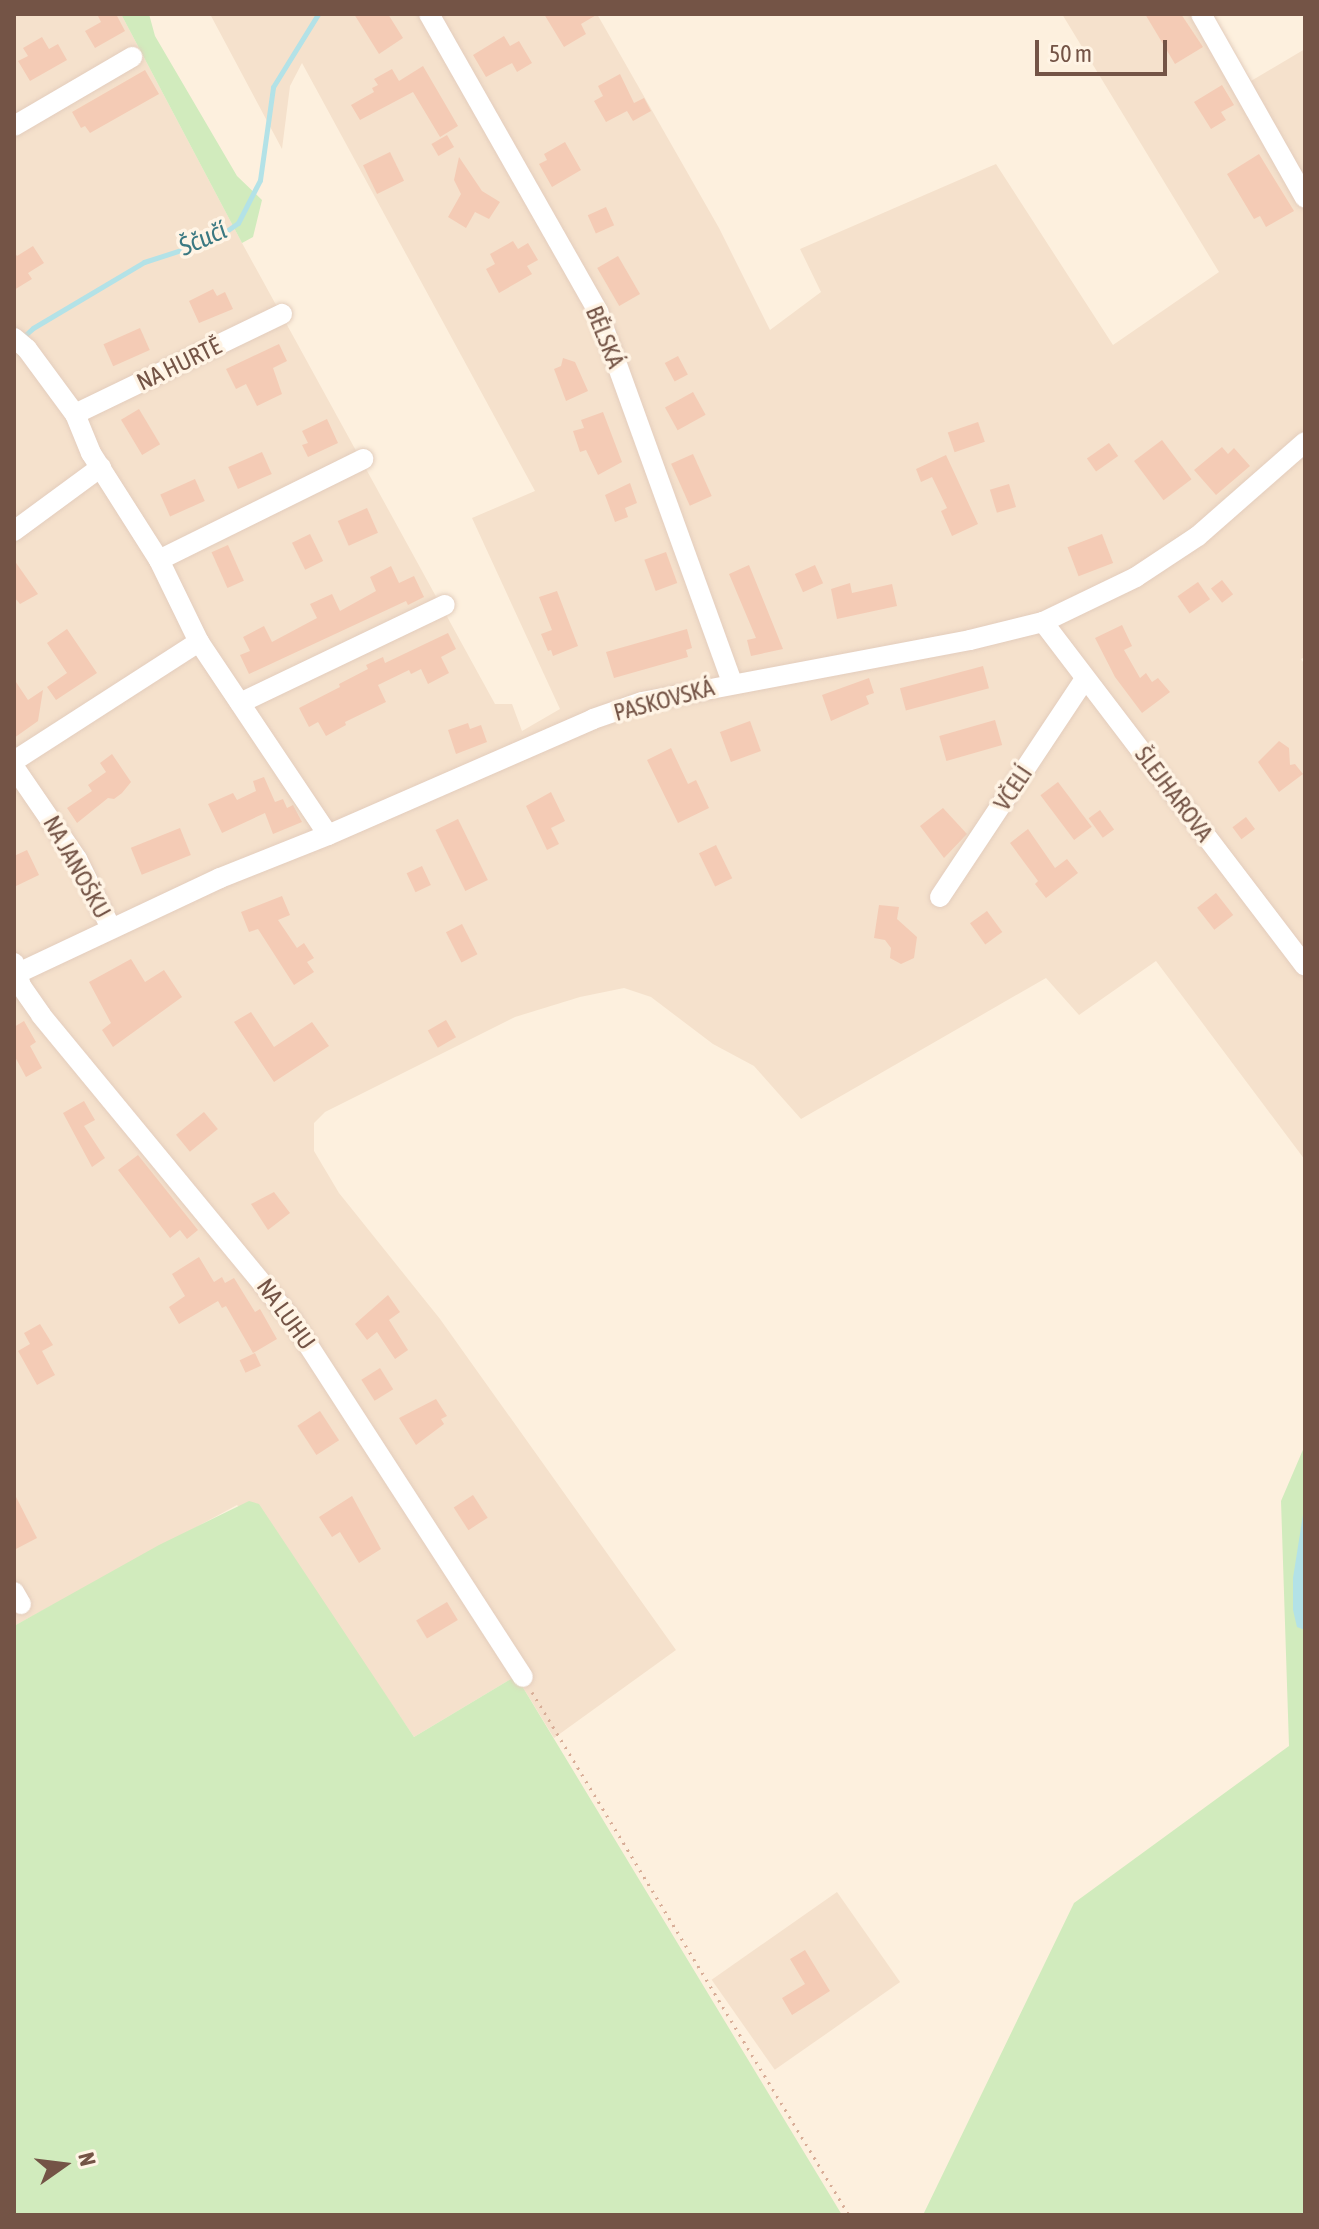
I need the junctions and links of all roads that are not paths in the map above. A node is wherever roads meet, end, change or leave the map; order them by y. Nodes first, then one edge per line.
1 (429, 14) edge
2 (1201, 14) edge
3 (132, 57) dead end
4 (14, 125) edge
5 (1305, 198) edge
6 (282, 314) dead end
7 (20, 344) edge
8 (75, 414) junction
9 (1305, 442) edge
10 (363, 459) dead end
11 (101, 467) junction
12 (14, 531) edge
13 (159, 560) junction
14 (445, 605) dead end
15 (1043, 622) junction
16 (199, 642) junction
17 (1085, 679) junction
18 (732, 682) junction
19 (240, 703) junction
20 (14, 764) edge
21 (328, 835) junction
22 (940, 897) dead end
23 (111, 928) junction
24 (1305, 966) edge
25 (15, 970) edge
26 (523, 1677) road end

1 - 18 street, BĚLSKÁ
2 - 5 street
3 - 4 street
6 - 8 street, NA HURTĚ
7 - 8 street
8 - 11 street
9 - 15 street, PASKOVSKÁ
10 - 13 street
11 - 12 street
11 - 13 street
13 - 16 street
14 - 19 street
15 - 17 street, ŠLEJHAROVA
15 - 18 street, PASKOVSKÁ
16 - 19 street
16 - 20 street
17 - 22 street, VČELÍ
17 - 24 street, ŠLEJHAROVA
18 - 21 street, PASKOVSKÁ
19 - 21 street
20 - 23 street, NA JANOŠKU
21 - 23 street, PASKOVSKÁ
23 - 25 street, PASKOVSKÁ
25 - 26 street, NA LUHU

